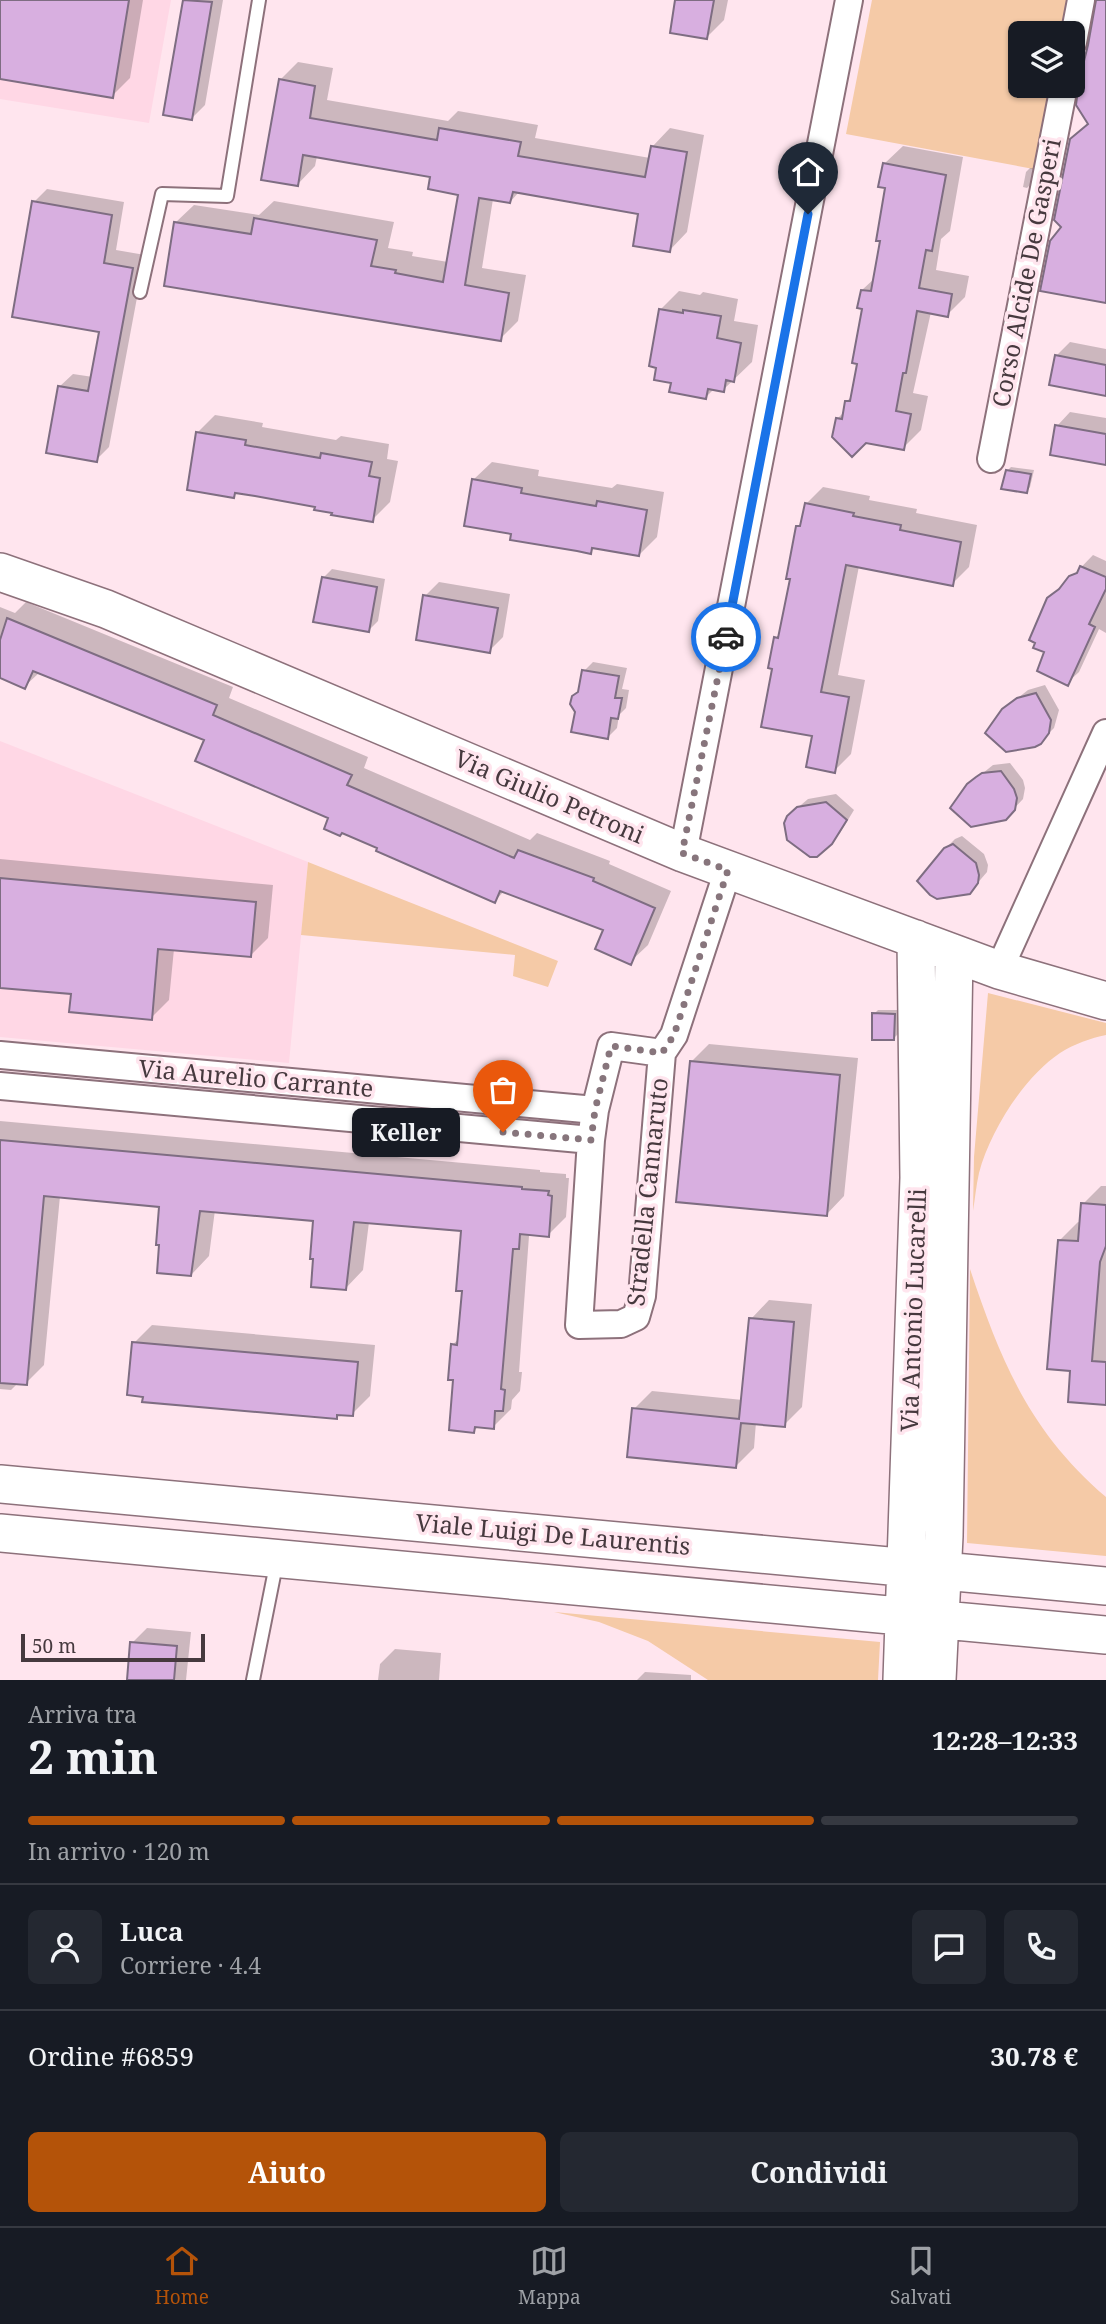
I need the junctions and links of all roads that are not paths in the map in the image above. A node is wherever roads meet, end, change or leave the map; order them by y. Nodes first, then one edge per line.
1 (259, 0) edge
2 (849, 0) edge
3 (1081, 0) edge
4 (1077, 21) edge
5 (1062, 98) edge
6 (140, 292) dead end
7 (990, 459) dead end
8 (0, 572) edge
9 (1106, 733) edge
10 (682, 853) junction
11 (728, 870) junction
12 (916, 939) junction
13 (954, 954) junction
14 (999, 970) junction
15 (1106, 1001) edge
16 (662, 1053) junction
17 (0, 1055) edge
18 (0, 1086) edge
19 (595, 1110) junction
20 (591, 1140) junction
21 (0, 1484) edge
22 (0, 1533) edge
23 (278, 1559) junction
24 (925, 1570) junction
25 (1106, 1586) edge
26 (922, 1618) junction
27 (1106, 1634) edge
28 (253, 1680) edge
29 (902, 1680) edge
30 (937, 1680) edge

1 - 6 lane
2 - 10 street
3 - 4 street
5 - 7 street, Corso Alcide De Gasperi
8 - 10 street, Via Giulio Petroni
9 - 14 street
10 - 11 street, Via Giulio Petroni
11 - 12 street, Via Giulio Petroni
11 - 16 street, Stradella Cannaruto
12 - 13 street, Via Giulio Petroni
12 - 24 street, Via Antonio Lucarelli
13 - 14 street, Via Giulio Petroni
13 - 24 street, Via Antonio Lucarelli
14 - 15 street, Via Giulio Petroni
16 - 19 street, Stradella Cannaruto
16 - 20 street, Stradella Cannaruto
17 - 19 street, Via Aurelio Carrante
18 - 20 street, Via Aurelio Carrante
19 - 20 street, Stradella Cannaruto
21 - 24 street, Viale Luigi De Laurentis
22 - 23 street, Viale Luigi De Laurentis
23 - 26 street, Viale Luigi De Laurentis
23 - 28 lane
24 - 25 street, Viale Luigi De Laurentis
24 - 26 street, Via Antonio Lucarelli
26 - 27 street, Viale Luigi De Laurentis
26 - 29 street, Via Antonio Lucarelli
26 - 30 street, Via Antonio Lucarelli

